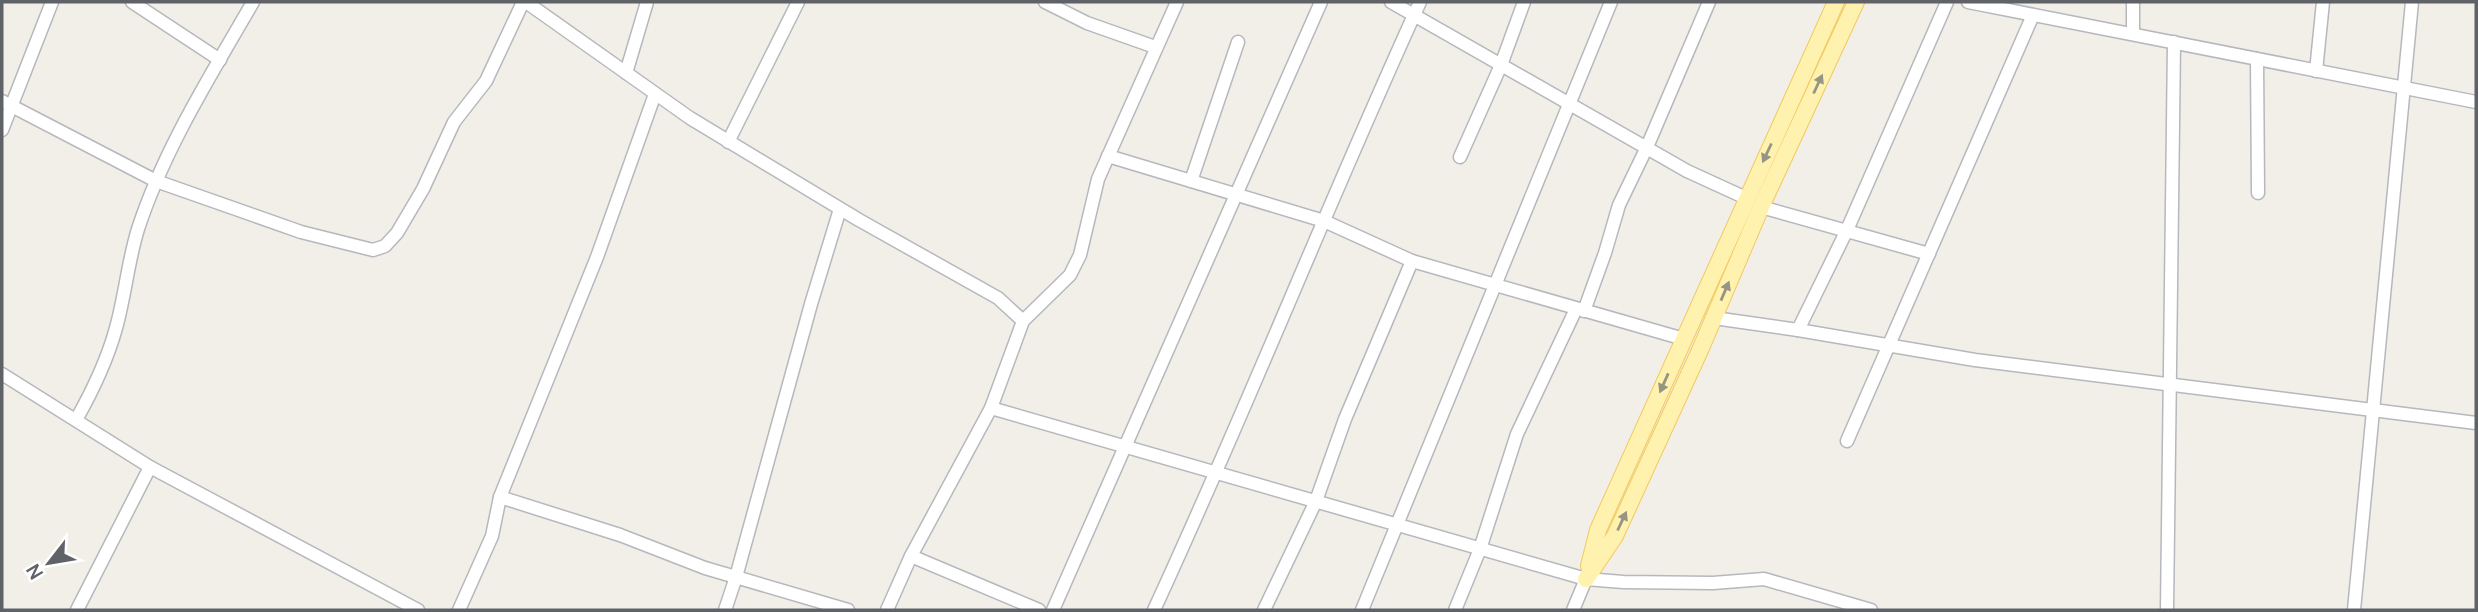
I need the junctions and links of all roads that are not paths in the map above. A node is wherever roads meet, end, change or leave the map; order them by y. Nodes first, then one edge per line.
1 (52, 2) edge
2 (132, 2) edge
3 (253, 2) edge
4 (525, 2) edge
5 (646, 2) edge
6 (798, 2) edge
7 (1045, 2) edge
8 (1177, 2) edge
9 (1321, 2) edge
10 (1391, 2) edge
11 (1420, 2) edge
12 (1524, 2) edge
13 (1611, 2) edge
14 (1709, 2) edge
15 (1836, 2) edge
16 (1856, 2) edge
17 (1947, 2) edge
18 (1968, 2) edge
19 (2133, 2) edge
20 (2323, 2) edge
21 (2412, 2) edge
22 (1414, 15) junction
23 (2033, 15) junction
24 (2133, 34) junction
25 (1238, 42) dead end
26 (2174, 43) junction
27 (1155, 47) junction
28 (2257, 59) junction
29 (220, 60) junction
30 (1501, 65) junction
31 (2316, 71) junction
32 (626, 73) junction
33 (2405, 88) junction
34 (655, 94) junction
35 (1569, 102) junction
36 (2476, 102) edge
37 (7, 104) edge
38 (2, 131) edge
39 (728, 142) junction
40 (1647, 147) junction
41 (1108, 156) junction
42 (1461, 157) dead end
43 (156, 181) junction
44 (1191, 181) junction
45 (2258, 193) dead end
46 (1235, 194) junction
47 (1746, 198) junction
48 (1761, 207) junction
49 (841, 209) junction
50 (1324, 221) junction
51 (1847, 230) junction
52 (1930, 254) junction
53 (1412, 261) junction
54 (1495, 286) junction
55 (1580, 310) junction
56 (1714, 318) junction
57 (1023, 321) junction
58 (1798, 330) junction
59 (1684, 340) junction
60 (1890, 345) junction
61 (2, 374) edge
62 (2171, 385) junction
63 (991, 408) junction
64 (2374, 411) junction
65 (76, 420) junction
66 (2476, 423) edge
67 (1847, 441) dead end
68 (1126, 447) junction
69 (150, 467) junction
70 (1218, 473) junction
71 (500, 497) junction
72 (1316, 501) junction
73 (1396, 525) junction
74 (1480, 549) junction
75 (911, 556) junction
76 (736, 577) junction
77 (1586, 579) junction
78 (77, 610) edge
79 (418, 610) edge
80 (459, 610) edge
81 (725, 610) edge
82 (848, 610) edge
83 (887, 610) edge
84 (1039, 610) edge
85 (1053, 610) edge
86 (1154, 610) edge
87 (1264, 610) edge
88 (1362, 610) edge
89 (1455, 610) edge
90 (1573, 610) edge
91 (1871, 610) edge
92 (2167, 610) edge
93 (2354, 610) edge

1 - 37 street
2 - 29 street
3 - 29 street
4 - 32 street
4 - 43 street
5 - 32 street
6 - 39 street
7 - 27 street
8 - 27 street
9 - 46 street
10 - 22 street
11 - 22 street
12 - 30 street
13 - 35 street
14 - 40 street
15 -> 47 main road
48 -> 16 main road
17 - 51 street
18 - 23 street
19 - 24 street
20 - 31 street
21 - 33 street
22 - 30 street
22 - 50 street
23 - 24 street
23 - 52 street
24 - 26 street
25 - 44 street
26 - 28 street
26 - 62 street
27 - 41 street
28 - 31 street
28 - 45 street
29 - 43 street
30 - 35 street
30 - 42 street
31 - 33 street
32 - 34 street
33 - 36 street
33 - 64 street
34 - 39 street
34 - 71 street
35 - 40 street
35 - 54 street
37 - 38 street
37 - 43 street
39 - 49 street
40 - 47 street
40 - 55 street
41 - 44 street
41 - 57 street
43 - 65 street
44 - 46 street
46 - 50 street
46 - 68 street
47 - 59 main road
48 - 51 street
56 -> 48 main road
49 - 57 street
49 - 76 street
50 - 53 street
50 - 70 street
51 - 52 street
51 - 58 street
52 - 60 street
53 - 54 street
53 - 72 street
54 - 55 street
54 - 73 street
55 - 59 street
55 - 74 street
56 - 58 street
77 -> 56 main road
57 - 63 street
58 - 60 street
59 -> 77 main road
60 - 62 street
60 - 67 street
61 - 65 street
62 - 64 street
62 - 92 street
63 - 68 street
63 - 75 street
64 - 66 street
64 - 93 street
65 - 69 street
68 - 70 street
68 - 85 street
69 - 78 street
69 - 79 street
70 - 72 street
70 - 86 street
71 - 76 street
71 - 80 street
72 - 73 street
72 - 87 street
73 - 74 street
73 - 88 street
74 - 77 street
74 - 89 street
75 - 83 street
75 - 84 street
76 - 81 street
76 - 82 street
77 - 90 street
77 - 91 street

